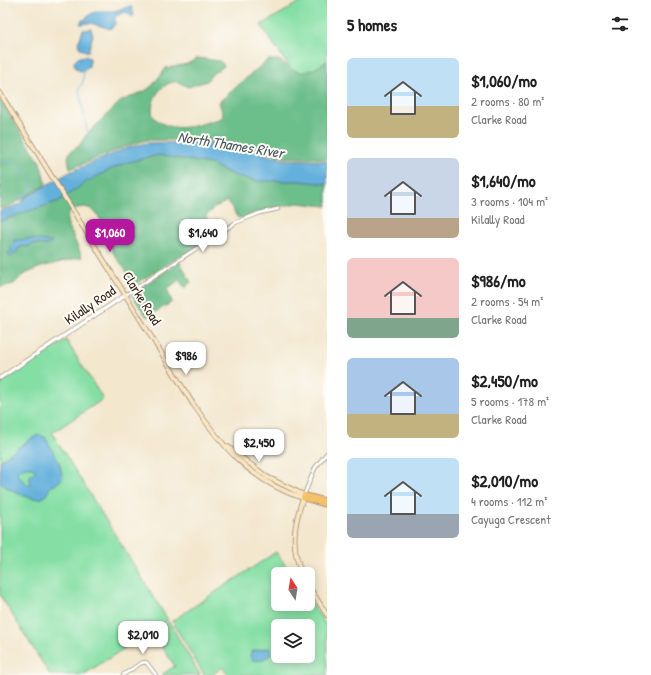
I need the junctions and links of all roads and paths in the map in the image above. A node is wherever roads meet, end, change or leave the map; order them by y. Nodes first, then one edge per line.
1 (0, 93) edge
2 (278, 209) dead end
3 (126, 294) junction
4 (0, 378) edge
5 (327, 453) edge
6 (303, 496) junction
7 (327, 501) edge
8 (327, 505) edge
9 (300, 567) edge
10 (315, 596) edge
11 (327, 615) edge
12 (123, 675) edge
13 (156, 675) edge

1 - 3 main road, Clarke Road
2 - 3 street, Kilally Road
3 - 4 street, Kilally Road
3 - 6 main road, Clarke Road
5 - 6 street
6 - 7 highway
6 - 8 highway
6 - 9 main road
10 - 11 main road
12 - 13 street

